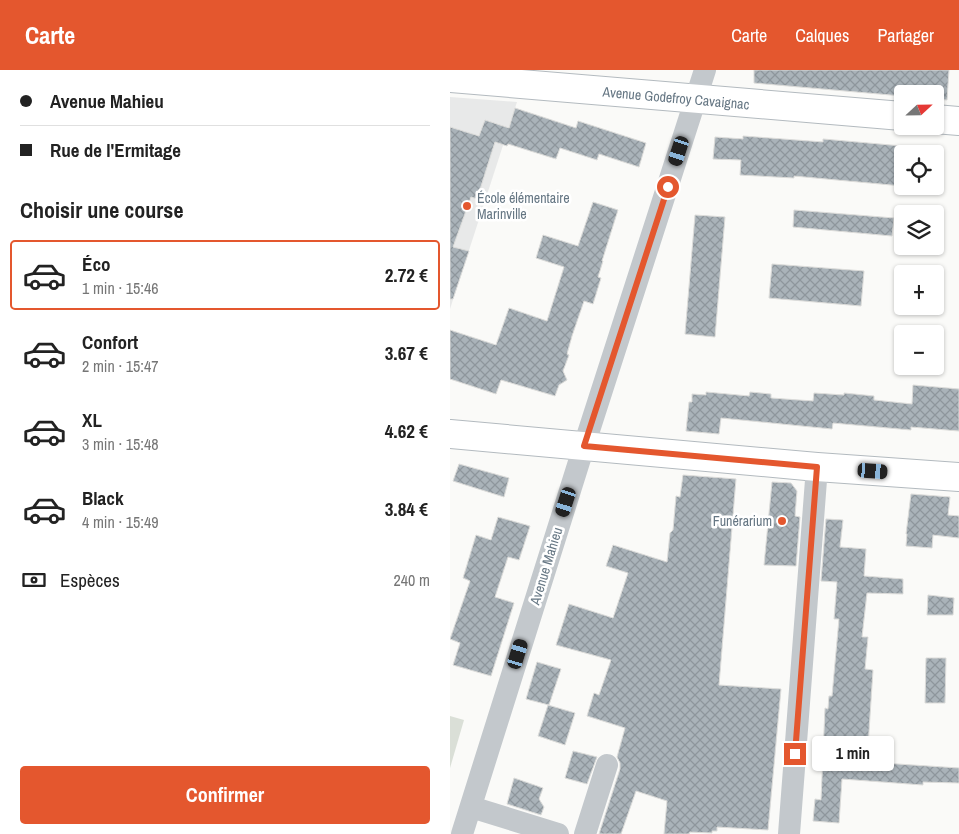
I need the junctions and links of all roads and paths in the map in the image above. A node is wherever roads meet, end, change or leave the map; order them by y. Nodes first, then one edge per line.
1 (706, 70) edge
2 (450, 78) edge
3 (528, 78) edge
4 (696, 100) junction
5 (894, 115) edge
6 (944, 120) edge
7 (959, 121) edge
8 (450, 434) edge
9 (584, 446) junction
10 (817, 467) junction
11 (959, 477) edge
12 (606, 765) dead end
13 (470, 806) junction
14 (462, 834) edge
15 (558, 834) edge
16 (585, 834) edge
17 (789, 834) edge

1 - 4 street, Avenue Mahieu
2 - 3 main road, Avenue Godefroy Cavaignac
3 - 4 main road, Avenue Godefroy Cavaignac
4 - 5 main road, Avenue Godefroy Cavaignac
4 - 9 street, Avenue Mahieu
6 - 7 main road
8 - 9 main road
9 - 10 main road
9 - 13 street, Avenue Mahieu
10 - 11 main road
10 - 17 street
12 - 16 street
13 - 14 street, Avenue Mahieu
13 - 15 street

